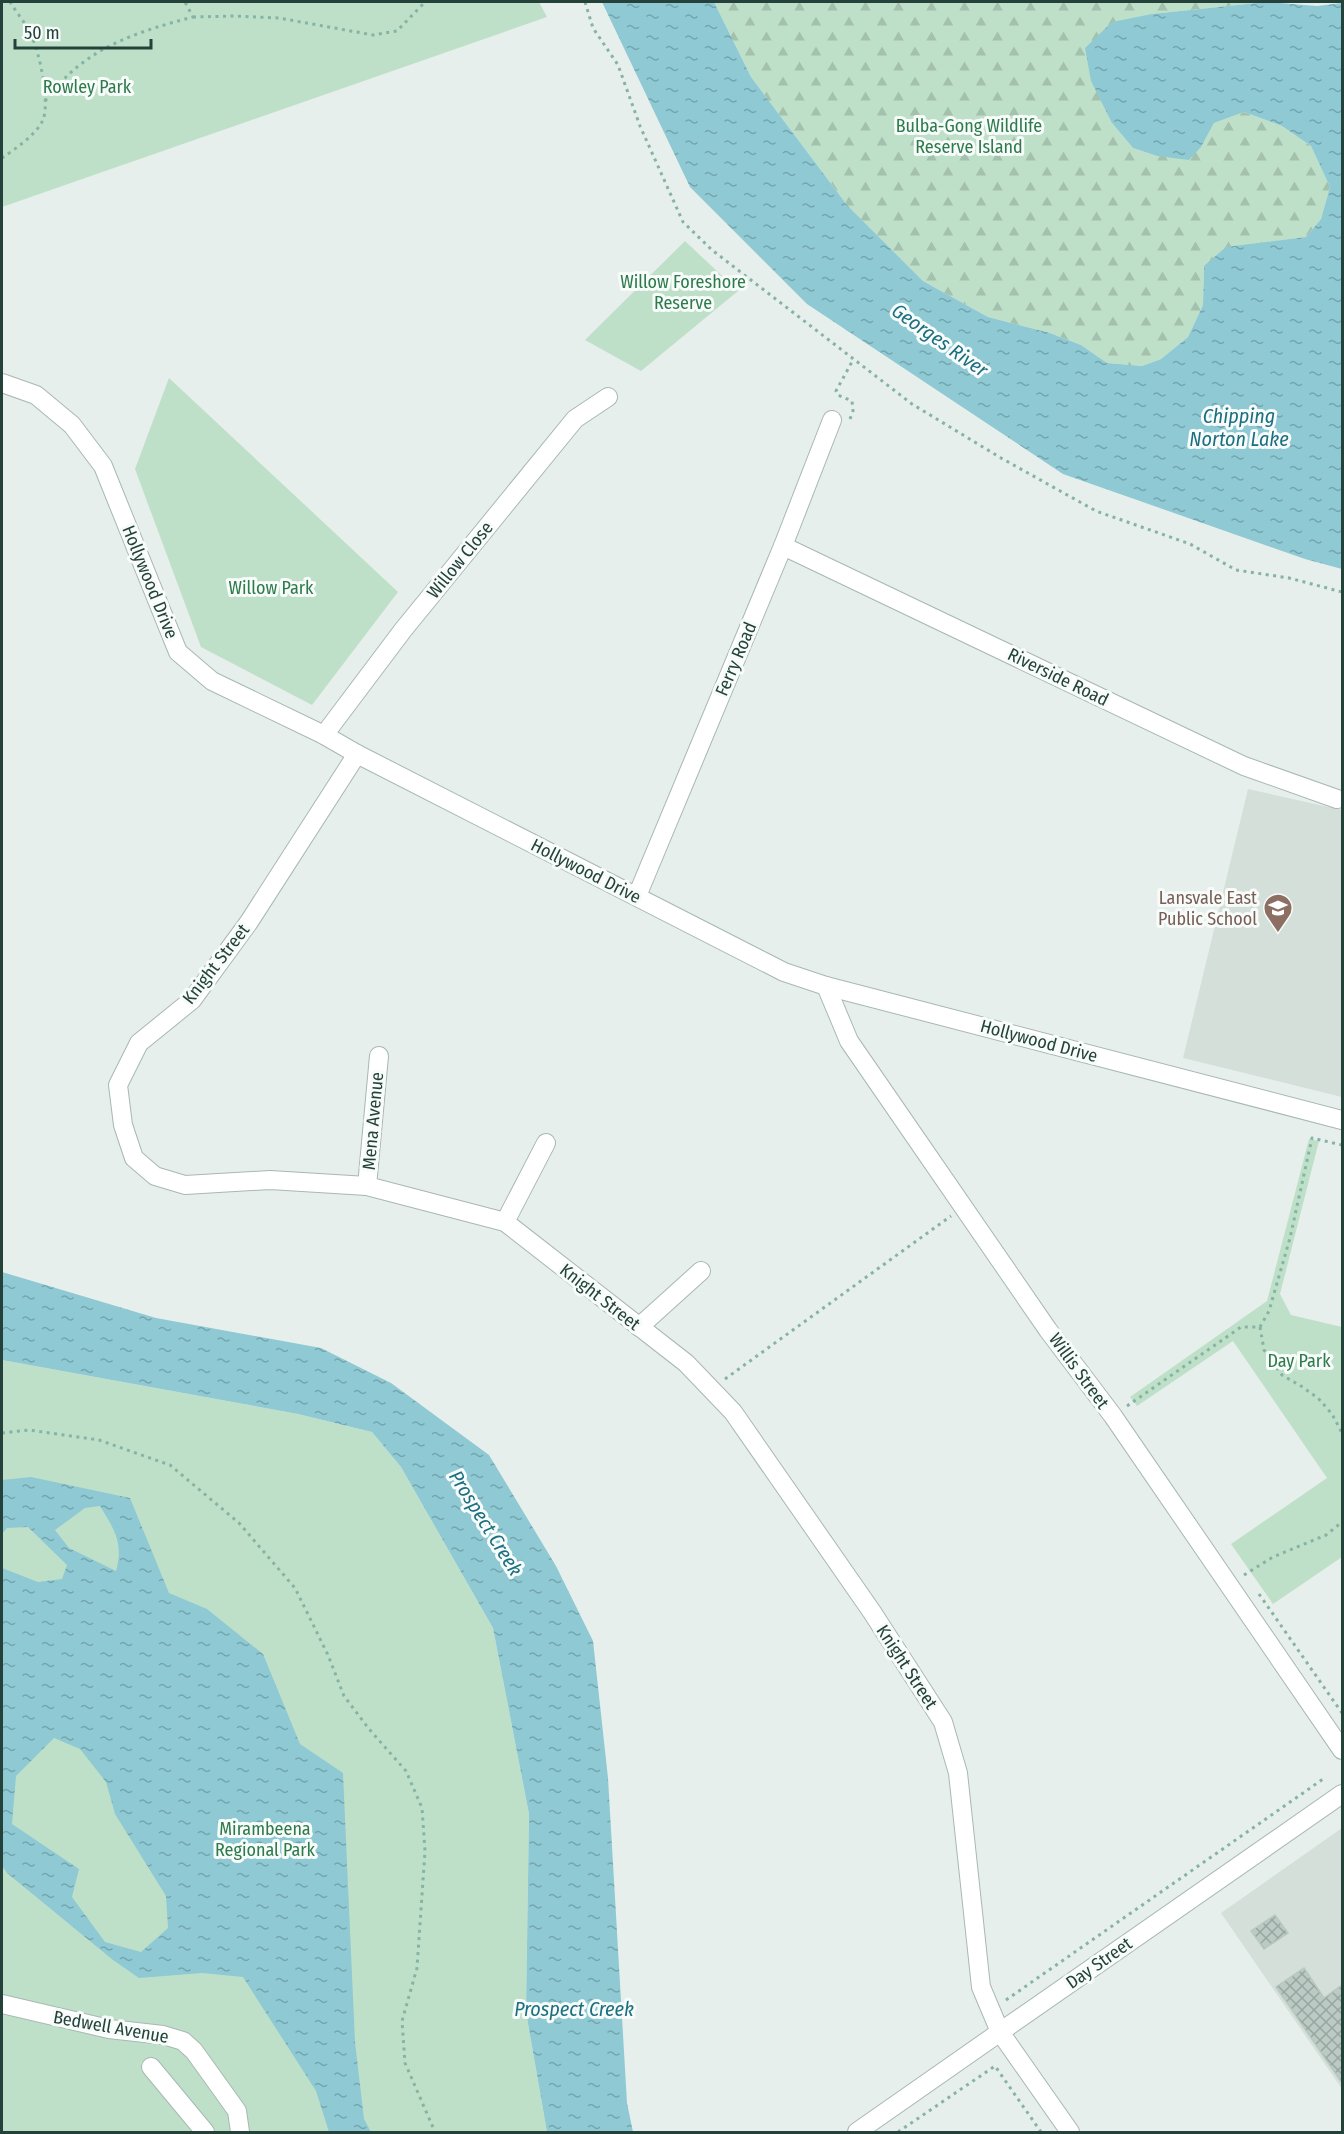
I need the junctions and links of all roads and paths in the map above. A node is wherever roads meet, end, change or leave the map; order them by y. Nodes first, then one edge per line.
1 (10, 2) edge
2 (185, 2) edge
3 (425, 2) edge
4 (585, 2) edge
5 (193, 17) junction
6 (45, 101) junction
7 (2, 158) edge
8 (854, 360) junction
9 (2, 382) edge
10 (608, 397) dead end
11 (832, 420) joint
12 (783, 546) junction
13 (1342, 592) edge
14 (324, 735) junction
15 (357, 754) junction
16 (1337, 799) dead end
17 (637, 896) junction
18 (826, 986) junction
19 (379, 1056) dead end
20 (1342, 1120) edge
21 (546, 1143) dead end
22 (1342, 1145) edge
23 (367, 1186) junction
24 (963, 1207) junction
25 (505, 1222) junction
26 (701, 1270) dead end
27 (639, 1327) junction
28 (1260, 1327) junction
29 (711, 1389) junction
30 (1113, 1416) junction
31 (2, 1433) edge
32 (1342, 1433) edge
33 (1342, 1522) edge
34 (1245, 1574) junction
35 (1228, 1583) junction
36 (1252, 1583) dead end
37 (1258, 1592) dead end
38 (1342, 1713) edge
39 (1342, 1750) edge
40 (1326, 1777) dead end
41 (1342, 1794) edge
42 (1005, 2001) dead end
43 (2, 2004) edge
44 (1000, 2032) junction
45 (151, 2067) dead end
46 (205, 2133) edge
47 (240, 2133) edge
48 (435, 2133) edge
49 (857, 2133) edge
50 (898, 2133) edge
51 (1041, 2133) edge
52 (1070, 2133) edge

1 - 6 path
2 - 5 path
3 - 5 path
4 - 8 path
5 - 6 path
6 - 7 path
8 - 11 path
8 - 13 path
9 - 14 street, Hollywood Drive
10 - 14 street, Willow Close
11 - 12 street, Ferry Road
12 - 16 street, Riverside Road
12 - 17 street, Ferry Road
14 - 15 street, Hollywood Drive
15 - 17 street, Hollywood Drive
15 - 23 street, Knight Street
17 - 18 street, Hollywood Drive
18 - 20 street, Hollywood Drive
18 - 24 street, Willis Street
19 - 23 street, Mena Avenue
21 - 25 street
22 - 28 path
23 - 25 street, Knight Street
24 - 29 path
24 - 30 street, Willis Street
25 - 27 street, Knight Street
26 - 27 street
27 - 29 street, Knight Street
28 - 30 path
28 - 32 path
29 - 44 street, Knight Street
30 - 35 street, Willis Street
31 - 48 path
33 - 34 path
34 - 35 path
34 - 36 path
35 - 39 street, Willis Street
37 - 38 path
40 - 42 path
41 - 44 street, Day Street
43 - 47 street, Bedwell Avenue
44 - 49 street, Day Street
44 - 52 street, Knight Street
45 - 46 street, Bedwell Avenue
50 - 51 path

